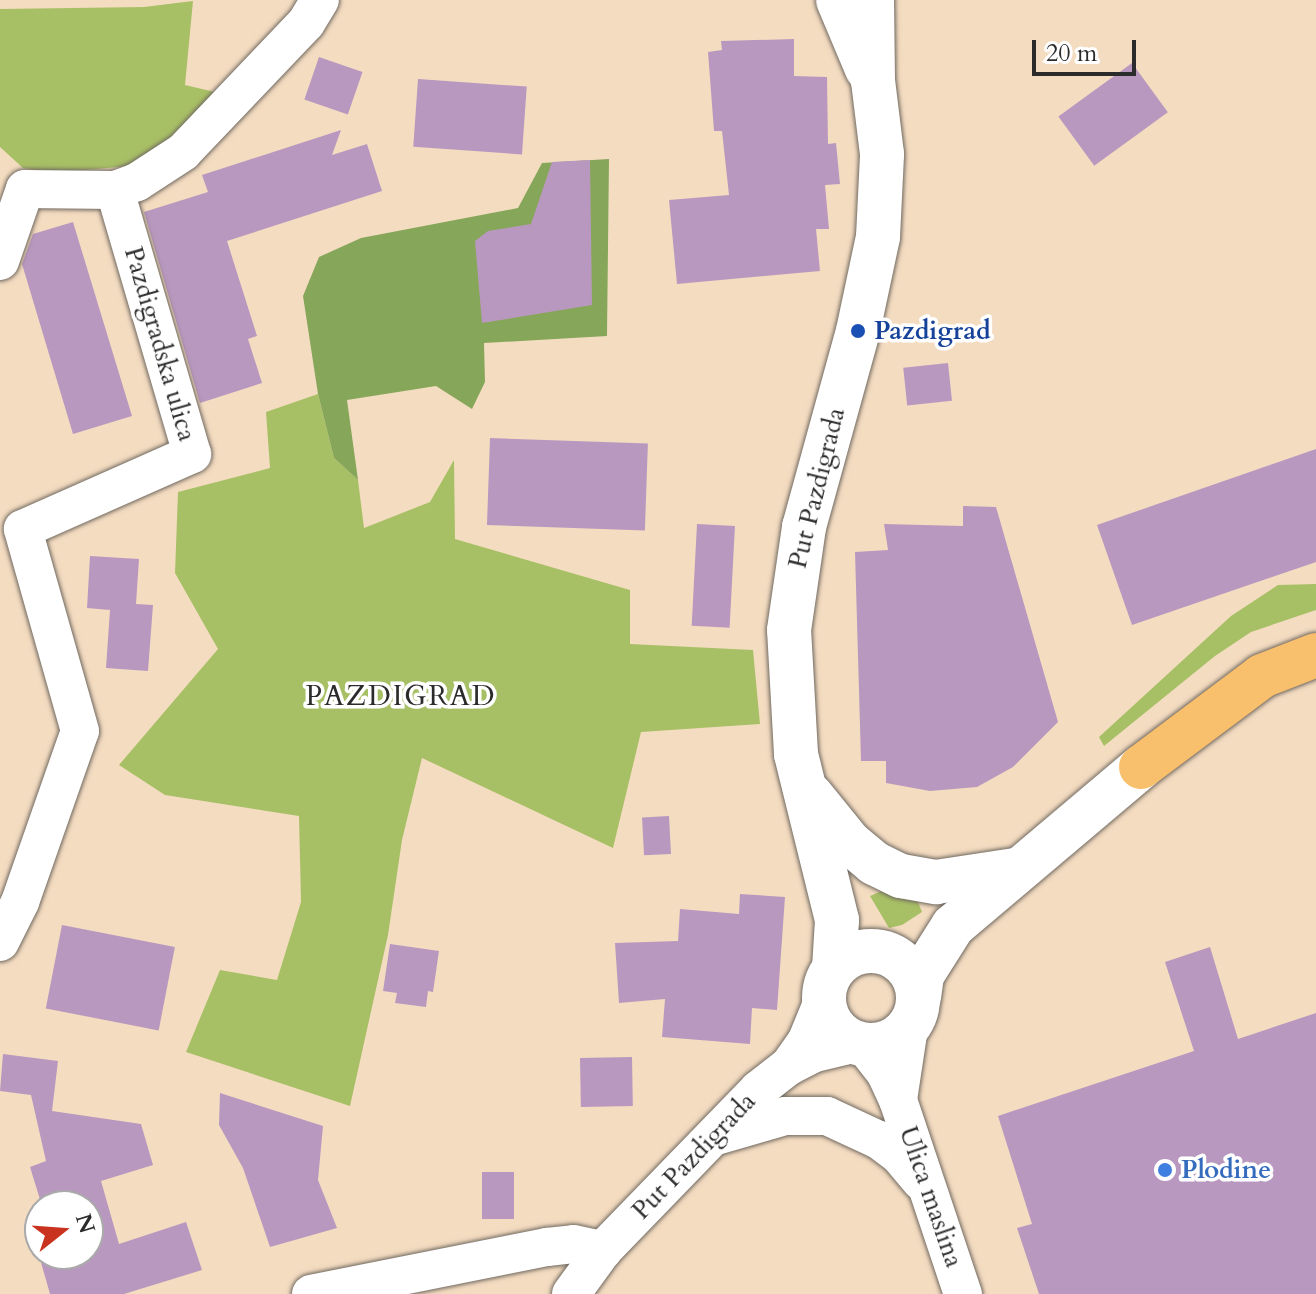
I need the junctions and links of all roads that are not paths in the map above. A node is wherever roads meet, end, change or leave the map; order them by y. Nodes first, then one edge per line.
1 (320, 0) edge
2 (838, 0) edge
3 (872, 0) edge
4 (873, 81) junction
5 (115, 190) junction
6 (0, 261) edge
7 (1316, 655) edge
8 (1141, 767) joint
9 (799, 779) junction
10 (1017, 869) junction
11 (832, 895) junction
12 (953, 926) junction
13 (0, 942) edge
14 (884, 953) junction
15 (830, 982) junction
16 (914, 1012) junction
17 (860, 1043) junction
18 (789, 1066) junction
19 (898, 1100) junction
20 (710, 1139) junction
21 (929, 1192) junction
22 (603, 1250) junction
23 (311, 1294) edge
24 (571, 1294) edge
25 (963, 1294) edge

1 - 5 street
2 - 4 street, Put Pazdigrada
3 - 4 street, Put Pazdigrada
4 - 9 street, Put Pazdigrada
5 - 6 street
5 - 13 street, Pazdigradska ulica
7 - 8 highway
8 - 10 street
9 - 10 street
9 - 11 street, Put Pazdigrada
10 - 12 street
11 - 14 street, Put Pazdigrada
11 - 15 street, Put Pazdigrada
12 - 14 street
12 - 16 street
14 - 15 street
14 - 16 street
15 - 17 street
15 - 18 street, Put Pazdigrada
16 - 17 street
16 - 19 street, Ulica maslina
17 - 18 street, Put Pazdigrada
17 - 19 street, Ulica maslina
18 - 20 street, Put Pazdigrada
19 - 21 street, Ulica maslina
20 - 21 street
20 - 22 street, Put Pazdigrada
21 - 25 street, Ulica maslina
22 - 23 street
22 - 24 street

